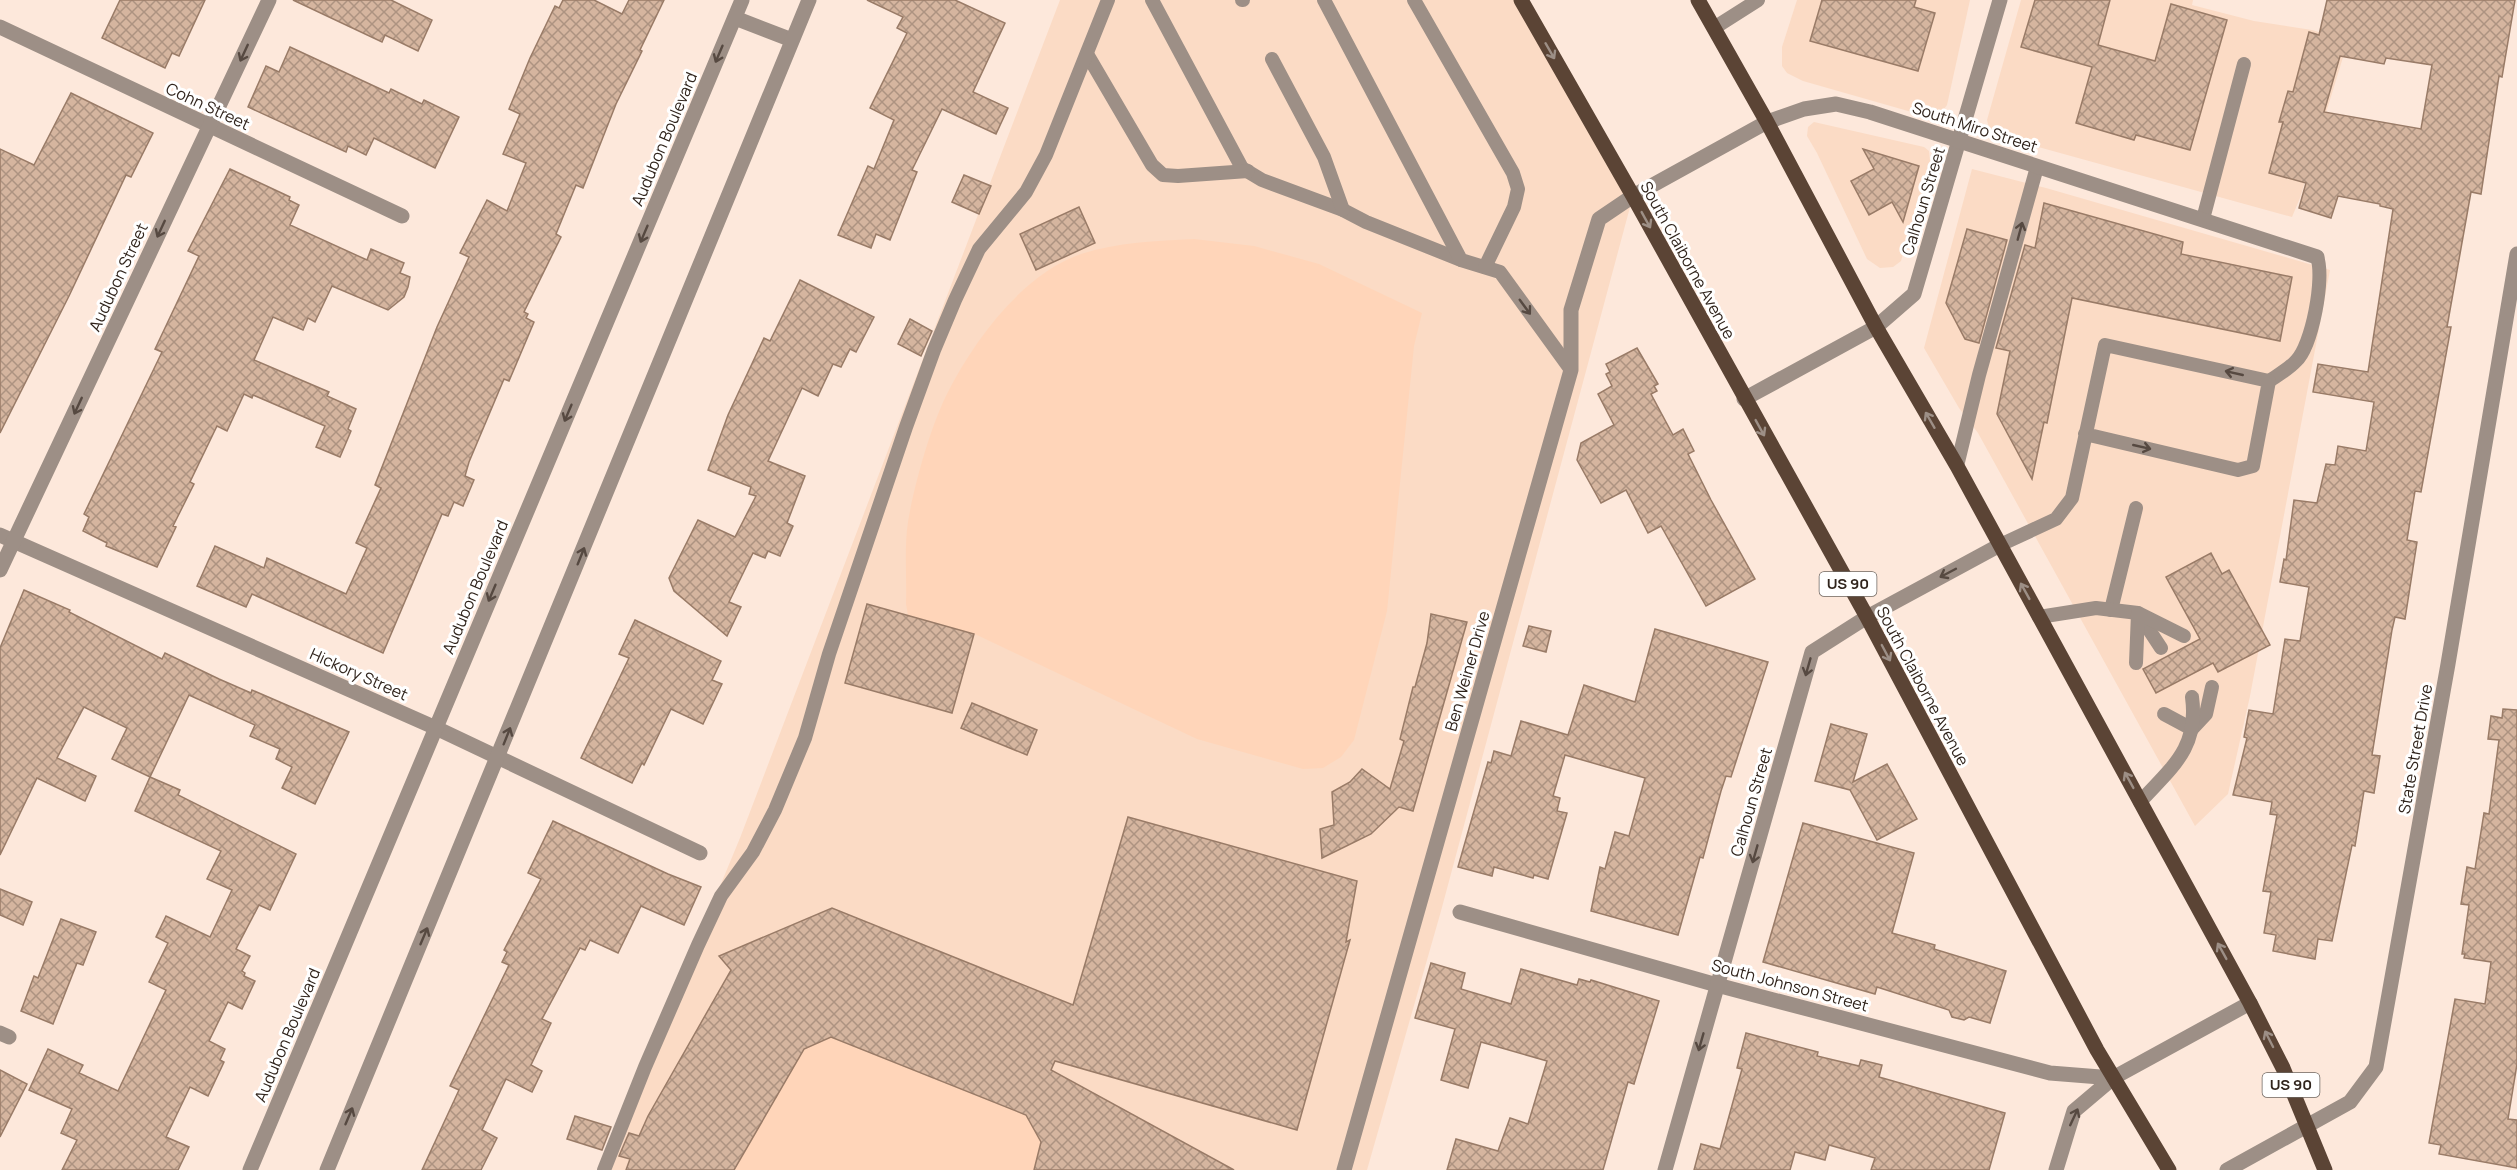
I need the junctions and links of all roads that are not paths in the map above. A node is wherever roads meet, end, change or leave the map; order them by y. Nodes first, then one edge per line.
1 (269, 0) edge
2 (742, 0) edge
3 (809, 0) edge
4 (1108, 0) edge
5 (1152, 0) edge
6 (1324, 0) edge
7 (1414, 0) edge
8 (1521, 0) edge
9 (1698, 0) edge
10 (1758, 0) edge
11 (2000, 0) edge
12 (735, 18) junction
13 (0, 27) edge
14 (1714, 28) junction
15 (792, 40) junction
16 (1087, 54) junction
17 (1272, 58) dead end
18 (2244, 64) dead end
19 (1767, 122) junction
20 (209, 127) junction
21 (1959, 142) junction
22 (2037, 166) junction
23 (1248, 171) junction
24 (1633, 196) junction
25 (1343, 210) junction
26 (402, 216) dead end
27 (2203, 219) junction
28 (2517, 255) edge
29 (2317, 257) joint
30 (1461, 260) junction
31 (1485, 267) junction
32 (1876, 327) junction
33 (1571, 370) junction
34 (2269, 381) junction
35 (1744, 399) junction
36 (2085, 434) junction
37 (1957, 466) junction
38 (2136, 508) dead end
39 (7, 538) edge
40 (2000, 546) junction
41 (0, 570) edge
42 (2111, 610) junction
43 (2138, 613) junction
44 (1866, 617) junction
45 (2039, 617) junction
46 (2184, 636) dead end
47 (2162, 648) dead end
48 (2136, 663) dead end
49 (2212, 687) dead end
50 (2192, 697) dead end
51 (2164, 714) dead end
52 (436, 728) junction
53 (2192, 729) junction
54 (498, 757) junction
55 (2140, 802) junction
56 (700, 853) dead end
57 (1460, 912) dead end
58 (1717, 985) junction
59 (2250, 1003) junction
60 (2114, 1078) junction
61 (2309, 1126) junction
62 (250, 1170) edge
63 (327, 1170) edge
64 (604, 1170) edge
65 (1344, 1170) edge
66 (1665, 1170) edge
67 (2056, 1170) edge
68 (2169, 1170) edge
69 (2227, 1170) edge
70 (2325, 1170) edge

1 -> 20 street, Audubon Street
2 - 12 street, Audubon Boulevard
3 - 15 street
4 - 16 lane
5 - 23 lane
6 - 30 lane
7 - 31 lane
8 -> 24 main road, South Claiborne Avenue / US 90
9 - 14 main road, US 90
10 - 14 lane
11 - 21 street, Calhoun Street
12 - 15 street
12 -> 52 street, Audubon Boulevard
13 - 20 street, Cohn Street
14 - 19 main road, US 90
54 -> 15 street
16 - 23 lane
16 - 64 lane
17 - 25 lane
18 - 27 lane
19 - 21 street, South Miro Street
19 - 24 street, South Miro Street
19 - 32 main road, US 90
20 - 26 street, Cohn Street
20 -> 39 street, Audubon Street
21 - 22 street, South Miro Street
21 - 32 street, Calhoun Street
22 - 27 street, South Miro Street
37 -> 22 lane
23 - 25 lane
24 - 33 street, Ben Weiner Drive
24 -> 35 main road, South Claiborne Avenue / US 90
25 - 30 lane
27 - 29 street, South Miro Street
28 - 61 street, State Street Drive
29 - 34 lane
30 - 31 lane
31 -> 33 lane
32 - 35 street, Calhoun Street
37 -> 32 main road, US 90
33 - 65 street, Ben Weiner Drive
36 -> 34 lane
34 -> 36 lane
35 -> 44 main road, South Claiborne Avenue / US 90
36 - 40 lane
37 - 40 main road, US 90
38 - 42 lane
39 - 41 street, Audubon Street
39 - 52 street, Hickory Street
40 -> 44 street, Calhoun Street
45 -> 40 main road, US 90
42 - 43 lane
42 - 45 lane
43 - 46 lane
43 - 47 lane
43 - 48 lane
44 -> 58 street, Calhoun Street
44 -> 60 main road, South Claiborne Avenue / US 90
55 -> 45 main road, US 90
49 - 53 lane
50 - 53 lane
51 - 53 lane
52 - 54 street, Hickory Street
52 - 62 street, Audubon Boulevard
53 - 55 lane
54 - 56 street, Hickory Street
63 -> 54 street
59 -> 55 main road, US 90
57 - 58 street, South Johnson Street
58 - 60 street, South Johnson Street
58 -> 66 street, Calhoun Street
59 - 60 street
61 -> 59 main road, US 90
67 -> 60 street
60 - 68 main road, South Claiborne Avenue / US 90
61 - 69 street, State Street Drive
61 - 70 main road, US 90

